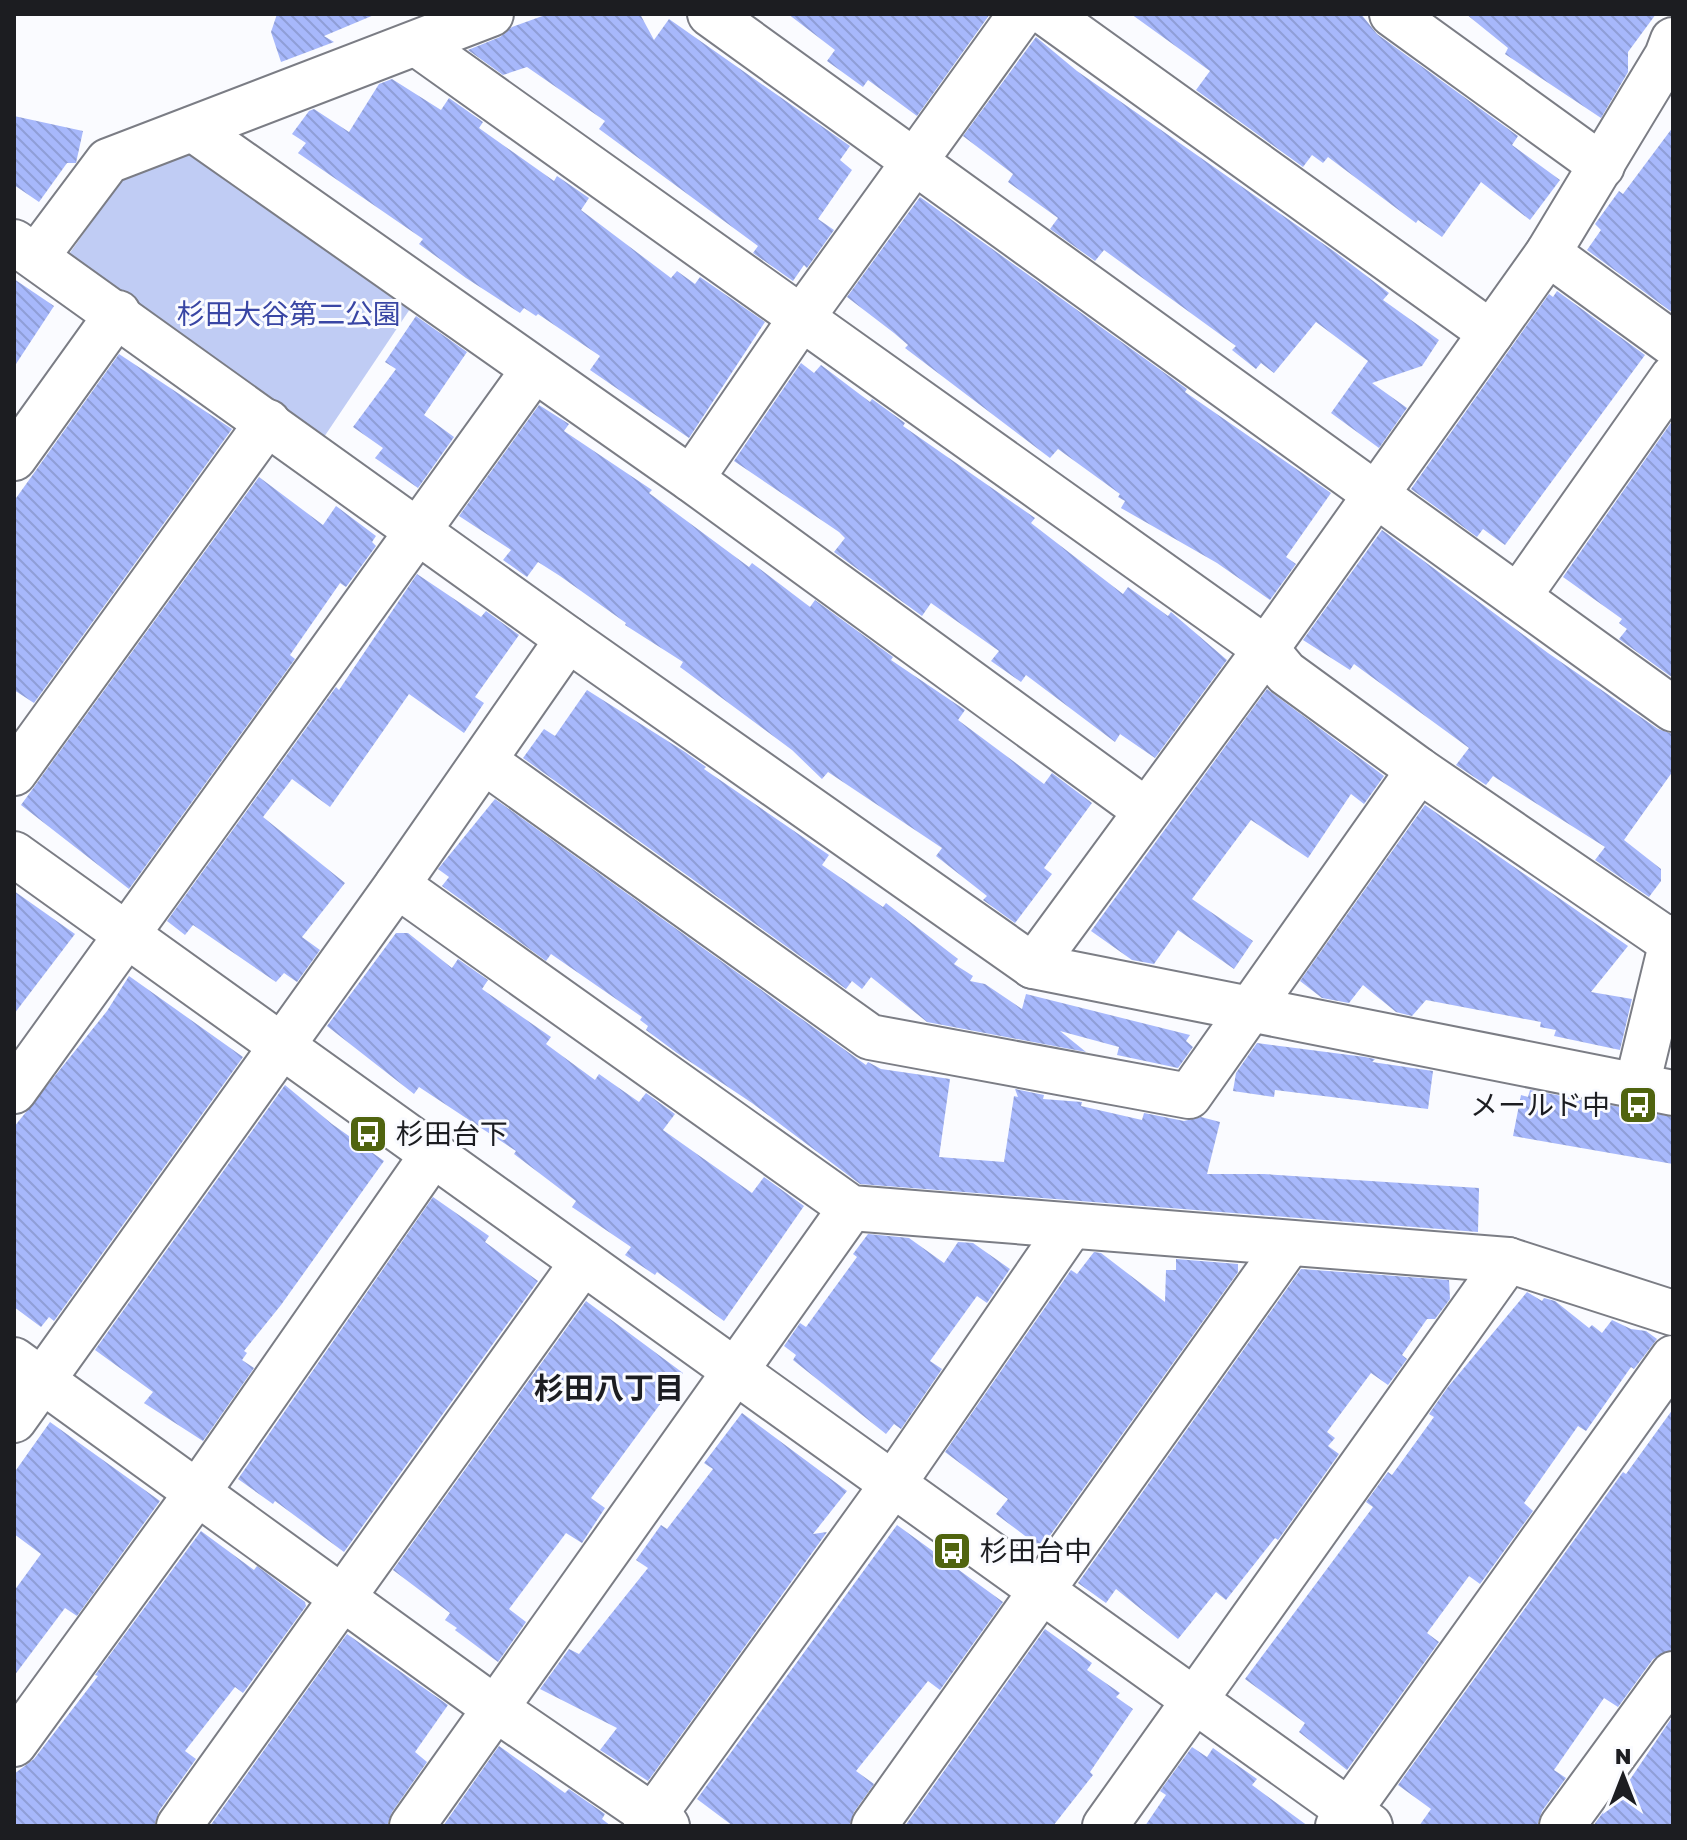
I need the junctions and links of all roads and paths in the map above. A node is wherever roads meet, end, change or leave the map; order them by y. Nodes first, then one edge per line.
1 (491, 14) edge
2 (710, 14) edge
3 (1021, 14) edge
4 (1047, 14) edge
5 (1392, 14) edge
6 (417, 44) junction
7 (1671, 53) edge
8 (193, 129) junction
9 (914, 163) junction
10 (1602, 166) junction
11 (25, 249) edge
12 (1548, 253) junction
13 (118, 313) junction
14 (800, 320) junction
15 (1491, 333) junction
16 (1673, 344) edge
17 (533, 371) junction
18 (1673, 377) edge
19 (268, 422) junction
20 (14, 458) edge
21 (691, 479) junction
22 (1376, 495) junction
23 (419, 530) junction
24 (1518, 597) junction
25 (568, 639) junction
26 (1266, 649) junction
27 (1673, 709) edge
28 (484, 761) junction
29 (1419, 770) junction
30 (14, 773) edge
31 (1145, 810) junction
32 (14, 854) edge
33 (397, 885) junction
34 (126, 936) junction
35 (1672, 940) edge
36 (1033, 966) junction
37 (1247, 1011) junction
38 (280, 1046) junction
39 (1655, 1089) edge
40 (14, 1091) edge
41 (433, 1154) junction
42 (851, 1208) junction
43 (1070, 1227) junction
44 (1289, 1243) junction
45 (1508, 1260) junction
46 (583, 1262) junction
47 (1673, 1313) edge
48 (1673, 1358) edge
49 (28, 1371) edge
50 (736, 1371) junction
51 (14, 1420) edge
52 (893, 1484) junction
53 (197, 1493) junction
54 (1044, 1590) junction
55 (344, 1599) junction
56 (1673, 1674) edge
57 (1196, 1700) junction
58 (496, 1709) junction
59 (14, 1744) edge
60 (1352, 1821) edge
61 (656, 1823) edge
62 (179, 1826) edge
63 (412, 1826) edge
64 (874, 1826) edge
65 (1105, 1826) edge
66 (1562, 1826) edge

1 - 6 street
2 - 9 street
3 - 9 street
4 - 15 street
5 - 10 street
6 - 8 street
6 - 14 street
7 - 10 street
8 - 11 street
8 - 17 street
9 - 14 street
9 - 22 street
10 - 12 street
11 - 13 street
12 - 15 street
12 - 16 street
13 - 19 street
13 - 20 street
14 - 21 street
14 - 26 street
15 - 22 street
17 - 21 street
17 - 23 street
18 - 24 street
19 - 23 street
19 - 30 street
21 - 31 street
22 - 24 street
22 - 26 street
23 - 25 street
23 - 34 street
24 - 27 street
25 - 28 street
25 - 36 street
26 - 29 street
26 - 31 street
28 - 33 street
28 - 37 street
29 - 35 street
29 - 37 street
31 - 36 street
32 - 34 street
33 - 38 street
33 - 42 street
34 - 38 street
34 - 40 street
35 - 39 street
36 - 37 street
37 - 39 street
38 - 41 street
38 - 49 street
41 - 46 street
41 - 53 street
42 - 43 street
42 - 50 street
43 - 44 street
43 - 52 street
44 - 45 street
44 - 54 street
45 - 47 street
45 - 57 street
46 - 50 street
46 - 55 street
48 - 60 street
49 - 51 street
49 - 53 street
50 - 52 street
50 - 58 street
52 - 54 street
52 - 61 street
53 - 55 street
53 - 59 street
54 - 57 street
54 - 64 street
55 - 58 street
55 - 62 street
56 - 66 street
57 - 60 street
57 - 65 street
58 - 61 street
58 - 63 street

